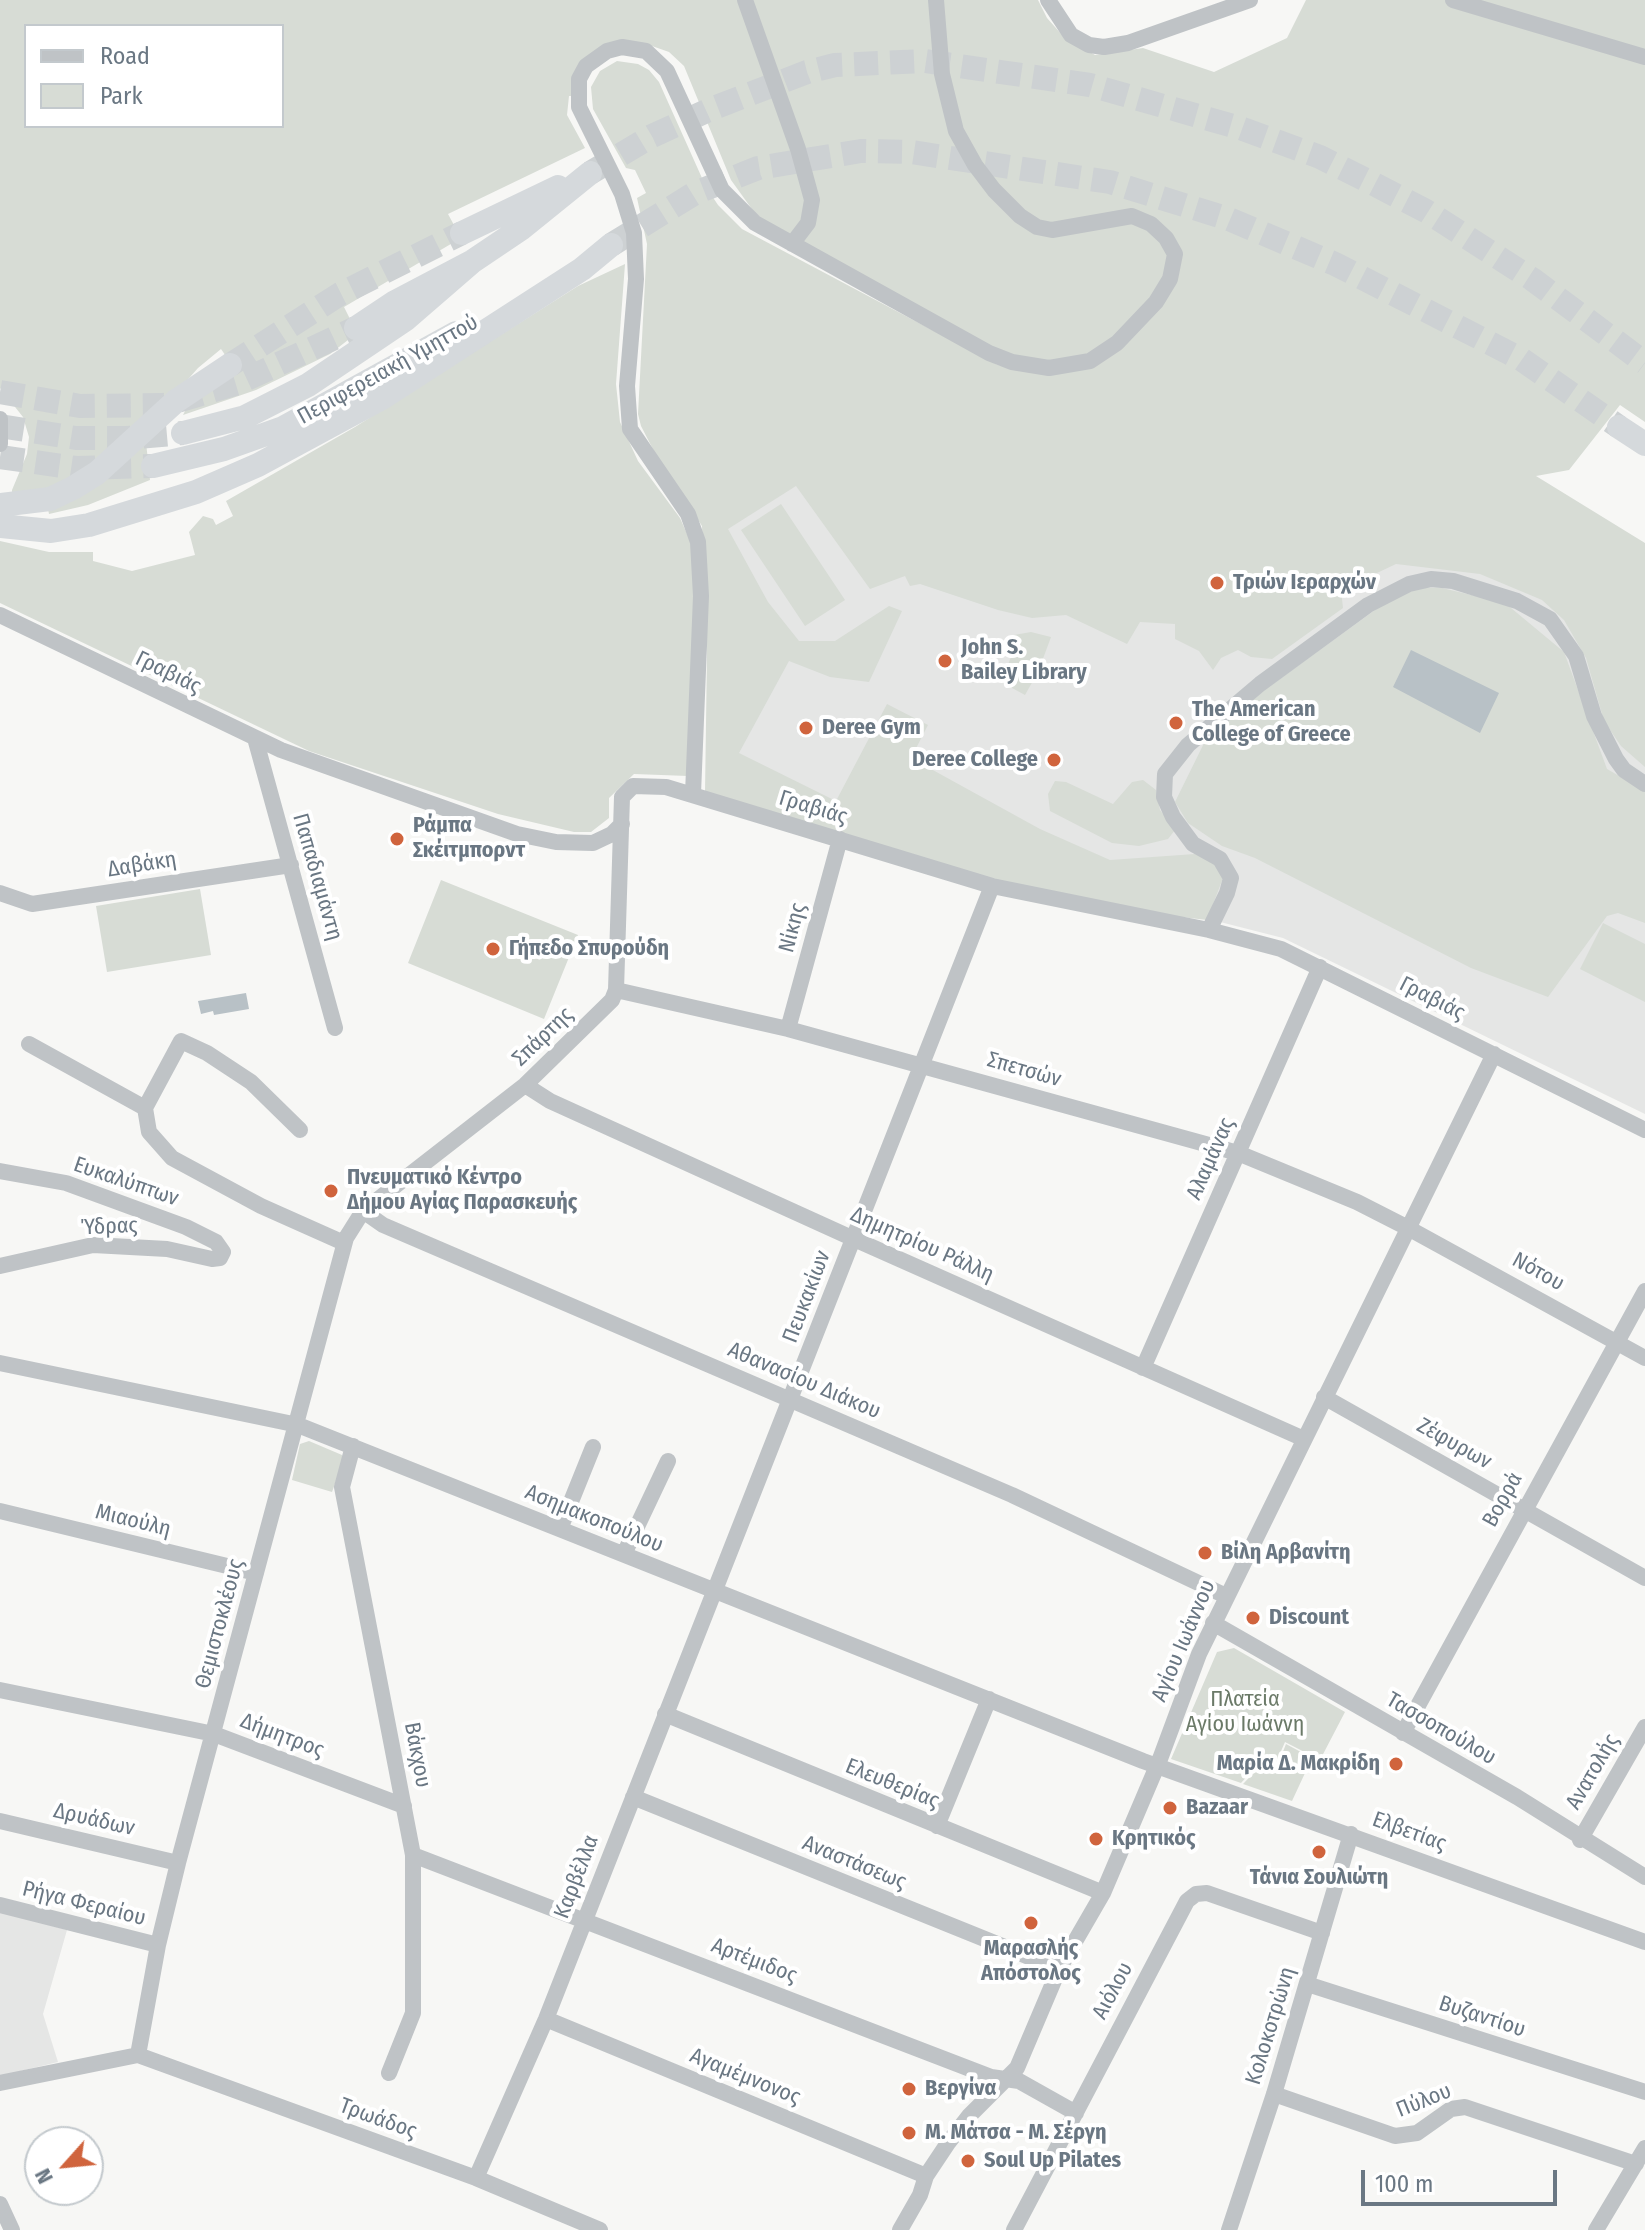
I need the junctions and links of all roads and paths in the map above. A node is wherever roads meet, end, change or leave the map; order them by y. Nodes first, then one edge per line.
1 (745, 0) edge
2 (936, 0) edge
3 (1048, 0) edge
4 (1250, 0) edge
5 (1453, 0) edge
6 (1645, 57) edge
7 (462, 233) tunnel mouth
8 (792, 244) junction
9 (473, 261) junction
10 (356, 328) tunnel mouth
11 (230, 365) tunnel mouth
12 (0, 419) edge
13 (1619, 427) tunnel mouth
14 (183, 433) tunnel mouth
15 (0, 444) edge
16 (1645, 444) edge
17 (153, 466) tunnel mouth
18 (0, 505) edge
19 (0, 526) edge
20 (0, 615) edge
21 (255, 738) junction
22 (1645, 784) edge
23 (693, 794) junction
24 (622, 824) junction
25 (840, 839) junction
26 (291, 865) junction
27 (992, 886) junction
28 (0, 893) edge
29 (1209, 930) junction
30 (1320, 967) junction
31 (616, 990) junction
32 (335, 1028) dead end
33 (788, 1029) junction
34 (29, 1044) dead end
35 (1494, 1054) junction
36 (924, 1065) junction
37 (525, 1085) junction
38 (145, 1108) junction
39 (300, 1130) dead end
40 (1645, 1130) edge
41 (1238, 1153) junction
42 (0, 1171) edge
43 (363, 1211) junction
44 (1408, 1228) junction
45 (854, 1239) junction
46 (344, 1243) junction
47 (220, 1258) joint
48 (0, 1266) edge
49 (1645, 1291) edge
50 (1616, 1341) junction
51 (1645, 1358) edge
52 (0, 1363) edge
53 (1143, 1368) junction
54 (1324, 1397) junction
55 (791, 1399) junction
56 (298, 1425) junction
57 (1304, 1439) junction
58 (353, 1446) junction
59 (593, 1447) dead end
60 (668, 1461) dead end
61 (1523, 1508) junction
62 (0, 1511) edge
63 (560, 1529) junction
64 (624, 1554) junction
65 (256, 1573) junction
66 (1645, 1578) edge
67 (715, 1590) junction
68 (1226, 1596) junction
69 (1213, 1623) junction
70 (0, 1690) edge
71 (989, 1699) junction
72 (665, 1714) junction
73 (1645, 1727) edge
74 (1403, 1733) junction
75 (214, 1734) junction
76 (1156, 1766) junction
77 (633, 1797) junction
78 (404, 1806) junction
79 (0, 1821) edge
80 (937, 1826) junction
81 (1351, 1834) junction
82 (1580, 1840) junction
83 (413, 1855) junction
84 (178, 1863) junction
85 (1645, 1877) edge
86 (1103, 1893) junction
87 (0, 1905) edge
88 (584, 1919) junction
89 (1322, 1933) junction
90 (1645, 1942) edge
91 (158, 1945) junction
92 (1059, 1969) junction
93 (1307, 1984) junction
94 (546, 2019) junction
95 (138, 2055) junction
96 (389, 2073) dead end
97 (1006, 2079) junction
98 (0, 2083) edge
99 (1645, 2092) edge
100 (1274, 2094) junction
101 (1076, 2113) junction
102 (1645, 2148) edge
103 (1636, 2164) junction
104 (926, 2176) junction
105 (476, 2178) junction
106 (0, 2204) edge
107 (12, 2230) edge
108 (600, 2230) edge
109 (900, 2230) edge
110 (1014, 2230) edge
111 (1229, 2230) edge
112 (1596, 2230) edge

1 - 8 street
2 - 8 street
3 - 4 street
5 - 6 street
7 - 9 highway
8 - 23 street
9 - 10 highway
9 - 14 highway
11 - 18 highway
12 - 15 street
13 - 16 highway
17 - 19 highway, Περιφερειακή Υμηττού
20 - 21 street, Γραβιάς
21 - 24 street, Γραβιάς
21 - 26 street, Παπαδιαμάντη
22 - 29 street
23 - 24 street, Γραβιάς
23 - 25 street, Γραβιάς
24 - 31 street
25 - 27 street, Γραβιάς
25 - 33 street, Νίκης
26 - 28 street, Δαβάκη
26 - 32 street, Παπαδιαμάντη
27 - 29 street, Γραβιάς
27 - 36 street, Πευκακίων
29 - 30 street, Γραβιάς
30 - 35 street, Γραβιάς
30 - 41 street, Αλαμάνας
31 - 33 street, Σπετσών
31 - 37 street, Σπάρτης
33 - 36 street, Σπετσών
34 - 38 street
35 - 40 street, Γραβιάς
35 - 44 street, Αγίου Ιωάννου
36 - 41 street, Σπετσών
36 - 45 street, Πευκακίων
37 - 43 street, Σπάρτης
37 - 45 street, Δημητρίου Ράλλη
38 - 39 street
38 - 46 street
41 - 44 street, Σπετσών
41 - 53 street, Αλαμάνας
42 - 47 street, Ευκαλύπτων
43 - 46 street, Θεμιστοκλέους
43 - 55 street, Αθανασίου Διάκου
44 - 50 street, Νότου
44 - 54 street, Αγίου Ιωάννου
45 - 53 street, Δημητρίου Ράλλη
45 - 55 street, Πευκακίων
46 - 56 street, Θεμιστοκλέους
47 - 48 street, Ύδρας
49 - 50 street, Βορρά
50 - 51 street, Νότου
50 - 61 street, Βορρά
52 - 56 street, Ασημακοπούλου
53 - 57 street, Δημητρίου Ράλλη
54 - 57 street, Αγίου Ιωάννου
54 - 61 street, Ζέφυρων
55 - 67 street, Πευκακίων
55 - 68 street, Αθανασίου Διάκου
56 - 58 street, Ασημακοπούλου
56 - 65 street, Θεμιστοκλέους
57 - 68 street, Αγίου Ιωάννου
58 - 63 street, Ασημακοπούλου
58 - 78 street, Βάκχου
59 - 63 street
60 - 64 street
61 - 66 street, Ζέφυρων
61 - 74 street, Βορρά
62 - 65 street, Μιαούλη
63 - 64 street, Ασημακοπούλου
64 - 67 street, Ασημακοπούλου
65 - 75 street, Θεμιστοκλέους
67 - 71 street, Ασημακοπούλου
67 - 72 street, Καρβέλλα
68 - 69 street, Αγίου Ιωάννου
69 - 74 street, Τασσοπούλου
69 - 76 street, Αγίου Ιωάννου
70 - 75 street, Δήμητρος
71 - 76 street, Ασημακοπούλου
71 - 80 street
72 - 77 street, Καρβέλλα
72 - 80 street, Ελευθερίας
73 - 82 street, Ανατολής
74 - 82 street, Τασσοπούλου
75 - 78 street, Δήμητρος
75 - 84 street, Θεμιστοκλέους
76 - 81 street, Ελβετίας
76 - 86 street, Αγίου Ιωάννου
77 - 88 street, Καρβέλλα
77 - 92 street, Αναστάσεως
78 - 83 street, Βάκχου
79 - 84 street, Δρυάδων
80 - 86 street, Ελευθερίας
81 - 89 street, Κολοκοτρώνη
81 - 90 street, Ελβετίας
82 - 85 street, Τασσοπούλου
83 - 88 street, Αρτέμιδος
83 - 96 street, Βάκχου
84 - 91 street, Θεμιστοκλέους
86 - 92 street, Αγίου Ιωάννου
87 - 91 street, Ρήγα Φεραίου
88 - 94 street, Καρβέλλα
88 - 97 street, Αρτέμιδος
89 - 93 street, Κολοκοτρώνη
89 - 101 street, Αιόλου
91 - 95 street, Θεμιστοκλέους
92 - 97 street, Αγίου Ιωάννου
93 - 99 street, Βυζαντίου
93 - 100 street, Κολοκοτρώνη
94 - 104 street, Αγαμέμνονος
94 - 105 street, Καρβέλλα
95 - 98 street
95 - 105 street, Τρωάδος
97 - 101 street, Αρτέμιδος
97 - 104 street, Αγίου Ιωάννου
100 - 103 street, Πύλου
100 - 111 street, Κολοκοτρώνη
101 - 110 street, Αιόλου
102 - 103 street
103 - 112 street
104 - 109 street, Αγίου Ιωάννου
105 - 108 street, Τρωάδος
106 - 107 street

